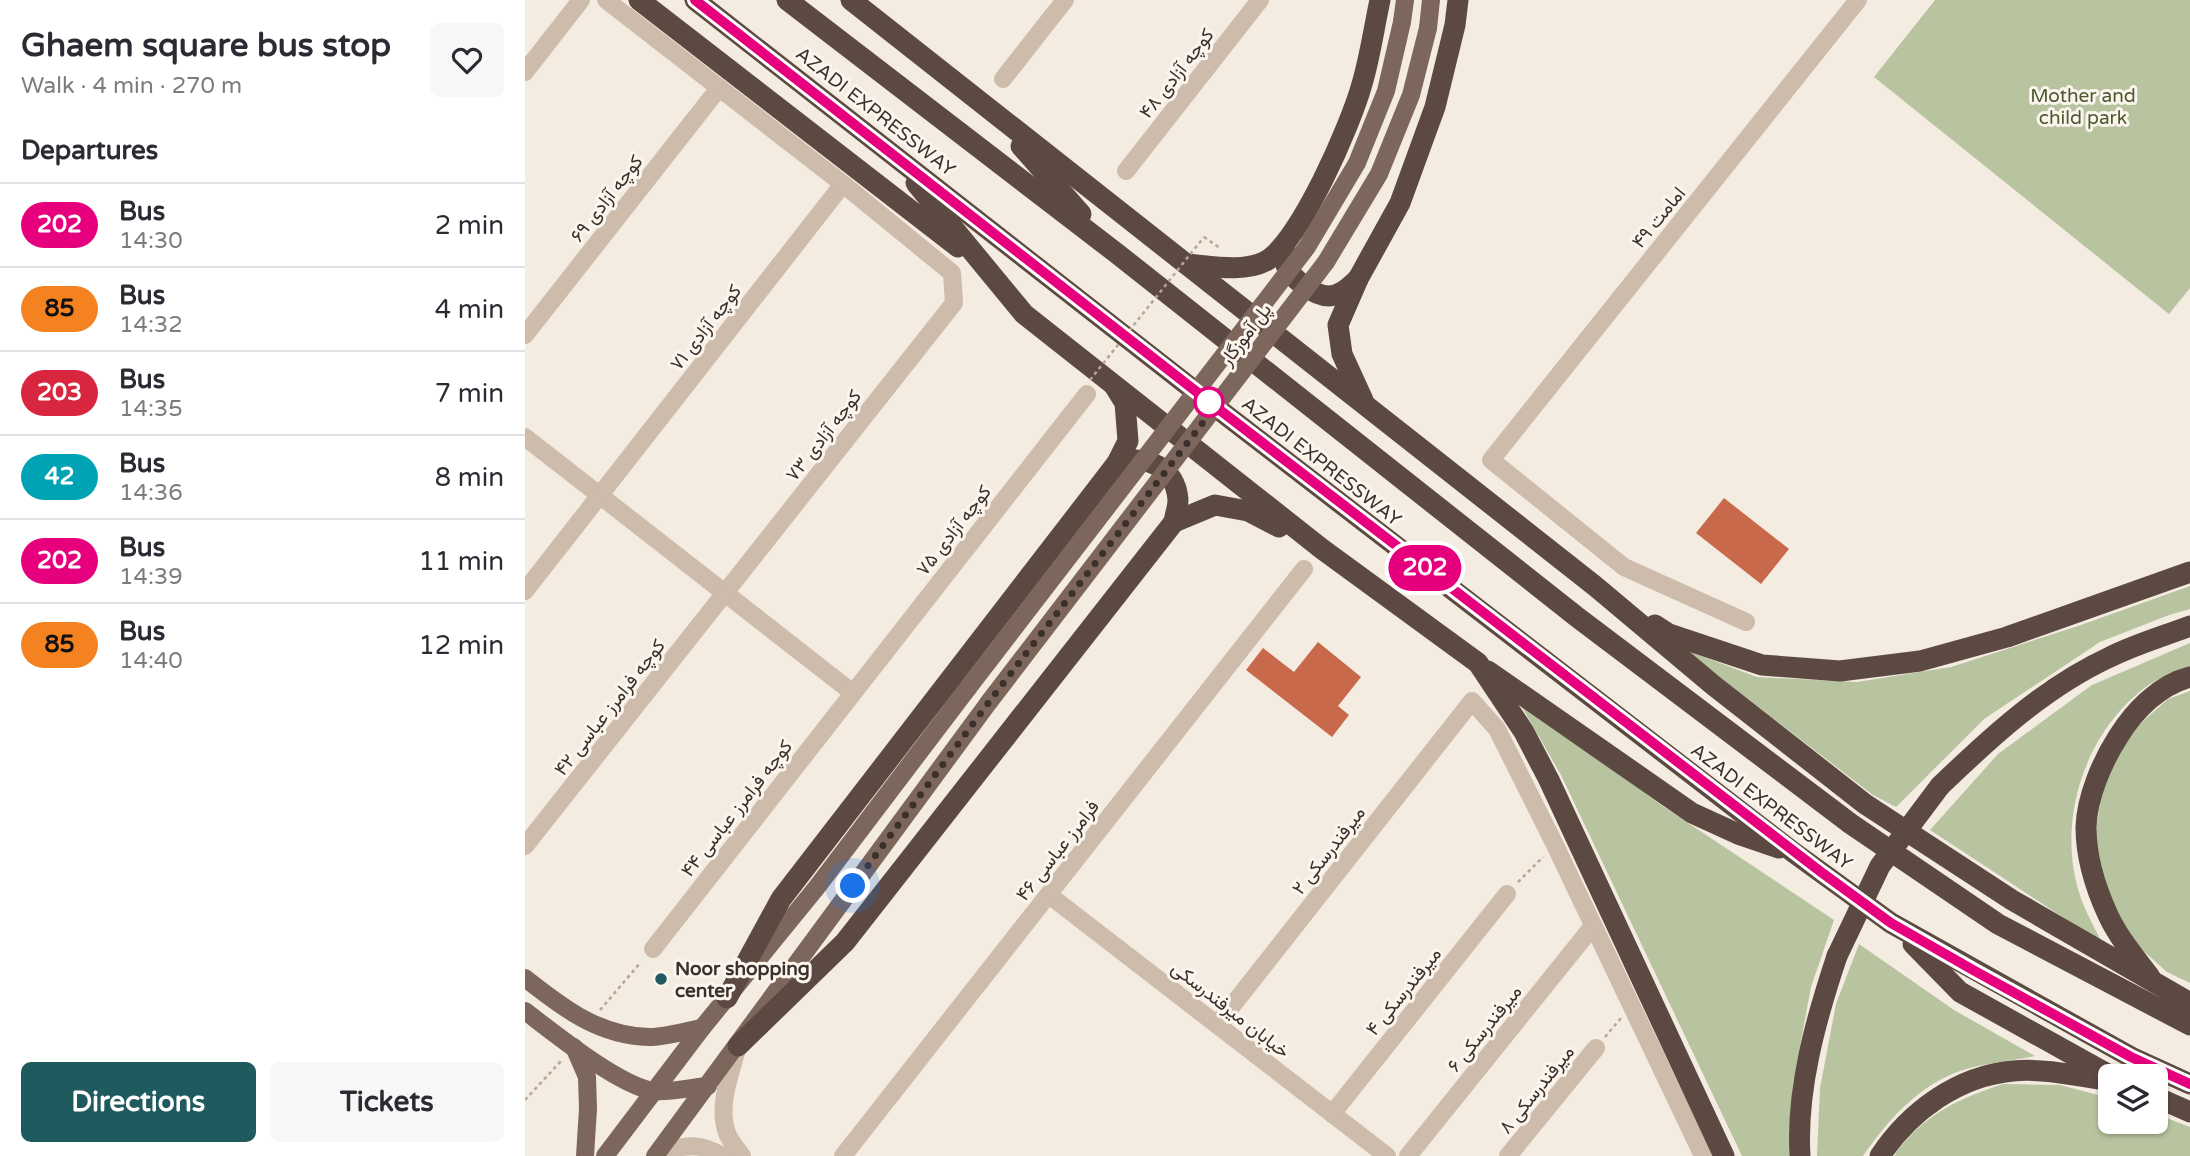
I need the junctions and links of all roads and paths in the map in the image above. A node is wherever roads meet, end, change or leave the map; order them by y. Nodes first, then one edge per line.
1 (581, 0) edge
2 (606, 0) edge
3 (639, 0) edge
4 (695, 0) edge
5 (787, 0) edge
6 (1065, 0) edge
7 (1260, 0) edge
8 (1380, 0) edge
9 (1405, 0) edge
10 (1431, 0) edge
11 (1458, 0) edge
12 (1858, 0) edge
13 (853, 2) edge
14 (525, 72) edge
15 (1003, 79) dead end
16 (719, 88) junction
17 (983, 104) junction
18 (891, 151) junction
19 (1126, 171) dead end
20 (843, 184) junction
21 (1293, 234) junction
22 (1115, 252) junction
23 (1227, 253) dead end
24 (1186, 264) junction
25 (988, 271) junction
26 (1358, 279) junction
27 (525, 335) edge
28 (1112, 383) junction
29 (1088, 387) joint
30 (1365, 405) junction
31 (525, 437) edge
32 (1117, 463) junction
33 (600, 495) junction
34 (1174, 522) junction
35 (1322, 549) junction
36 (1304, 569) dead end
37 (2190, 572) edge
38 (1595, 586) junction
39 (525, 591) edge
40 (725, 593) junction
41 (1746, 622) dead end
42 (2190, 626) edge
43 (1478, 663) junction
44 (2190, 677) edge
45 (853, 693) junction
46 (1555, 845) junction
47 (525, 846) edge
48 (1793, 852) junction
49 (1507, 894) joint
50 (1049, 895) junction
51 (1891, 923) junction
52 (1593, 926) junction
53 (653, 948) joint
54 (525, 978) edge
55 (2155, 984) junction
56 (727, 998) junction
57 (2190, 1003) edge
58 (1632, 1005) junction
59 (525, 1011) edge
60 (589, 1023) junction
61 (1217, 1025) junction
62 (2190, 1025) edge
63 (702, 1028) junction
64 (738, 1046) junction
65 (574, 1048) junction
66 (1596, 1048) joint
67 (2098, 1072) edge
68 (2098, 1078) edge
69 (2190, 1084) edge
70 (708, 1086) junction
71 (654, 1091) junction
72 (525, 1100) edge
73 (2168, 1102) edge
74 (2190, 1112) edge
75 (1332, 1114) junction
76 (657, 1154) edge
77 (585, 1156) edge
78 (605, 1156) edge
79 (722, 1156) edge
80 (742, 1156) edge
81 (843, 1156) edge
82 (1387, 1156) edge
83 (1408, 1156) edge
84 (1508, 1156) edge
85 (1703, 1156) edge
86 (1724, 1156) edge
87 (1800, 1156) edge
88 (1880, 1156) edge

1 - 14 street
2 - 16 street
3 - 25 highway
4 - 18 highway, AZADI EXPRESSWAY
5 - 22 highway, AZADI EXPRESSWAY
6 - 15 street
7 - 19 street, کوچه آزادی ۴۸
8 - 21 highway
9 - 56 main road, پل آموزگار, bridge
10 - 64 main road, پل آموزگار, bridge
11 - 26 highway
12 - 41 street, امامت ۴۹
13 - 17 highway
16 - 20 street
16 - 27 street, کوچه آزادی ۶۹
17 - 22 highway
17 - 24 highway
18 - 25 highway
18 - 48 highway, AZADI EXPRESSWAY
20 - 33 street, کوچه آزادی ۷۱
20 - 40 street, کوچه آزادی ۷۳
21 - 24 highway
21 - 26 highway
22 - 62 highway, AZADI EXPRESSWAY
23 - 29 path, bridge
24 - 30 highway
25 - 28 highway
26 - 30 highway
28 - 32 highway
28 - 35 highway
29 - 45 street, کوچه آزادی ۷۵
30 - 38 highway
31 - 33 street
32 - 34 highway
32 - 56 highway
33 - 39 street, کوچه آزادی ۷۱
33 - 40 street
34 - 35 highway
34 - 64 highway
35 - 43 highway
36 - 50 street, فرامرز عباسی ۴۶
37 - 38 highway
38 - 55 highway
40 - 45 street
40 - 47 street, کوچه فرامرز عباسی ۴۲
42 - 87 highway, bridge
43 - 48 highway
43 - 86 highway
44 - 55 highway
45 - 53 street, کوچه فرامرز عباسی ۴۴
46 - 49 path
46 - 52 street
46 - 61 street, میرفندرسکی ۲
48 - 51 highway, AZADI EXPRESSWAY
49 - 75 street, میرفندرسکی ۴
50 - 61 street, خیابان میرفندرسکی
50 - 81 street, فرامرز عباسی ۴۶
51 - 67 highway
51 - 69 highway, AZADI EXPRESSWAY
52 - 58 street
52 - 83 street, میرفندرسکی ۶
53 - 60 path
54 - 60 main road
55 - 57 highway
56 - 63 main road, پل آموزگار
58 - 66 path
58 - 85 street
59 - 65 main road
60 - 63 main road
60 - 65 main road
61 - 75 street, خیابان میرفندرسکی
63 - 71 main road, پل آموزگار
64 - 70 main road, پل آموزگار
64 - 80 street
65 - 71 main road
65 - 72 path
65 - 77 main road
66 - 84 street, میرفندرسکی ۸
68 - 88 highway
70 - 71 main road
70 - 76 main road, پل آموزگار
71 - 78 main road, پل آموزگار
73 - 74 highway
75 - 82 street, خیابان میرفندرسکی
76 - 79 street

